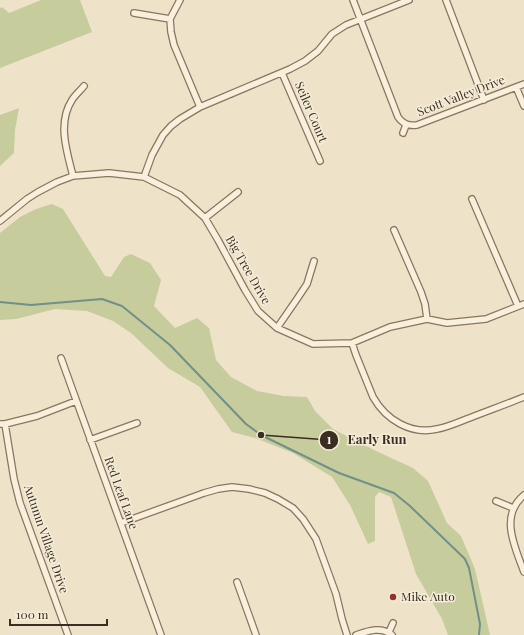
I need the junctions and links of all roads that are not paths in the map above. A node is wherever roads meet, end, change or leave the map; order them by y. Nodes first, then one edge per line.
1 (180, 0) edge
2 (353, 0) edge
3 (408, 0) edge
4 (446, 0) edge
5 (134, 13) dead end
6 (361, 18) junction
7 (170, 19) junction
8 (282, 73) junction
9 (524, 84) edge
10 (84, 86) dead end
11 (516, 87) junction
12 (484, 100) junction
13 (524, 106) edge
14 (200, 107) junction
15 (406, 125) junction
16 (403, 133) dead end
17 (320, 160) dead end
18 (73, 176) junction
19 (144, 177) junction
20 (238, 192) dead end
21 (472, 199) dead end
22 (205, 218) junction
23 (0, 221) edge
24 (394, 230) dead end
25 (314, 261) dead end
26 (524, 304) edge
27 (518, 306) junction
28 (427, 319) junction
29 (277, 328) junction
30 (352, 343) junction
31 (61, 358) dead end
32 (524, 397) edge
33 (76, 401) junction
34 (137, 423) dead end
35 (3, 424) edge
36 (90, 440) junction
37 (524, 495) edge
38 (496, 501) dead end
39 (513, 508) junction
40 (121, 523) junction
41 (524, 572) edge
42 (237, 582) dead end
43 (393, 623) dead end
44 (391, 634) edge
45 (68, 635) edge
46 (161, 635) edge
47 (256, 635) edge
48 (347, 635) edge
49 (356, 635) edge

1 - 7 street
2 - 6 street
3 - 6 street
4 - 12 street
5 - 7 street
6 - 8 street
6 - 15 street
7 - 14 street
8 - 14 street
8 - 17 street, Seiler Court
9 - 11 street, Scott Valley Drive
10 - 18 street
11 - 12 street, Scott Valley Drive
11 - 13 street
12 - 15 street, Scott Valley Drive
14 - 19 street
15 - 16 street
18 - 19 street, Big Tree Drive
18 - 23 street, Big Tree Drive
19 - 22 street, Big Tree Drive
20 - 22 street
21 - 27 street
22 - 29 street, Big Tree Drive
24 - 28 street
25 - 29 street
26 - 27 street, Big Tree Drive
27 - 28 street, Big Tree Drive
28 - 30 street, Big Tree Drive
29 - 30 street, Big Tree Drive
30 - 32 street
31 - 33 street, Red Leaf Lane
33 - 35 street
33 - 36 street, Red Leaf Lane
34 - 36 street
35 - 45 street, Autumn Village Drive
36 - 40 street, Red Leaf Lane
37 - 39 street
38 - 39 street
39 - 41 street
40 - 46 street, Red Leaf Lane
40 - 48 street
42 - 47 street
43 - 44 street
44 - 49 street

